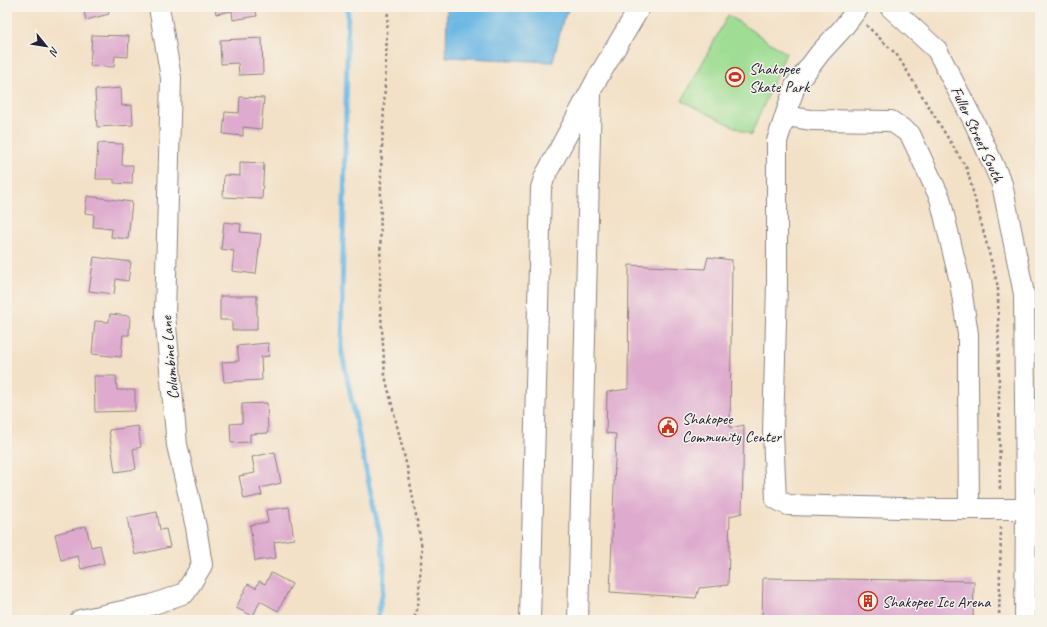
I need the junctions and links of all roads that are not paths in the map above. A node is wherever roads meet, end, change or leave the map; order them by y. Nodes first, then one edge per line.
1 (160, 7) edge
2 (640, 7) edge
3 (859, 7) edge
4 (890, 7) edge
5 (591, 90) junction
6 (786, 116) junction
7 (969, 509) junction
8 (1033, 509) edge
9 (80, 620) edge
10 (530, 620) edge
11 (578, 620) edge
12 (1025, 620) edge

1 - 9 street, Columbine Lane
2 - 5 street
3 - 6 street
4 - 8 street, Fuller Street South
5 - 10 street
5 - 11 street
6 - 7 street
6 - 7 street
7 - 8 street
8 - 12 street, Fuller Street South

